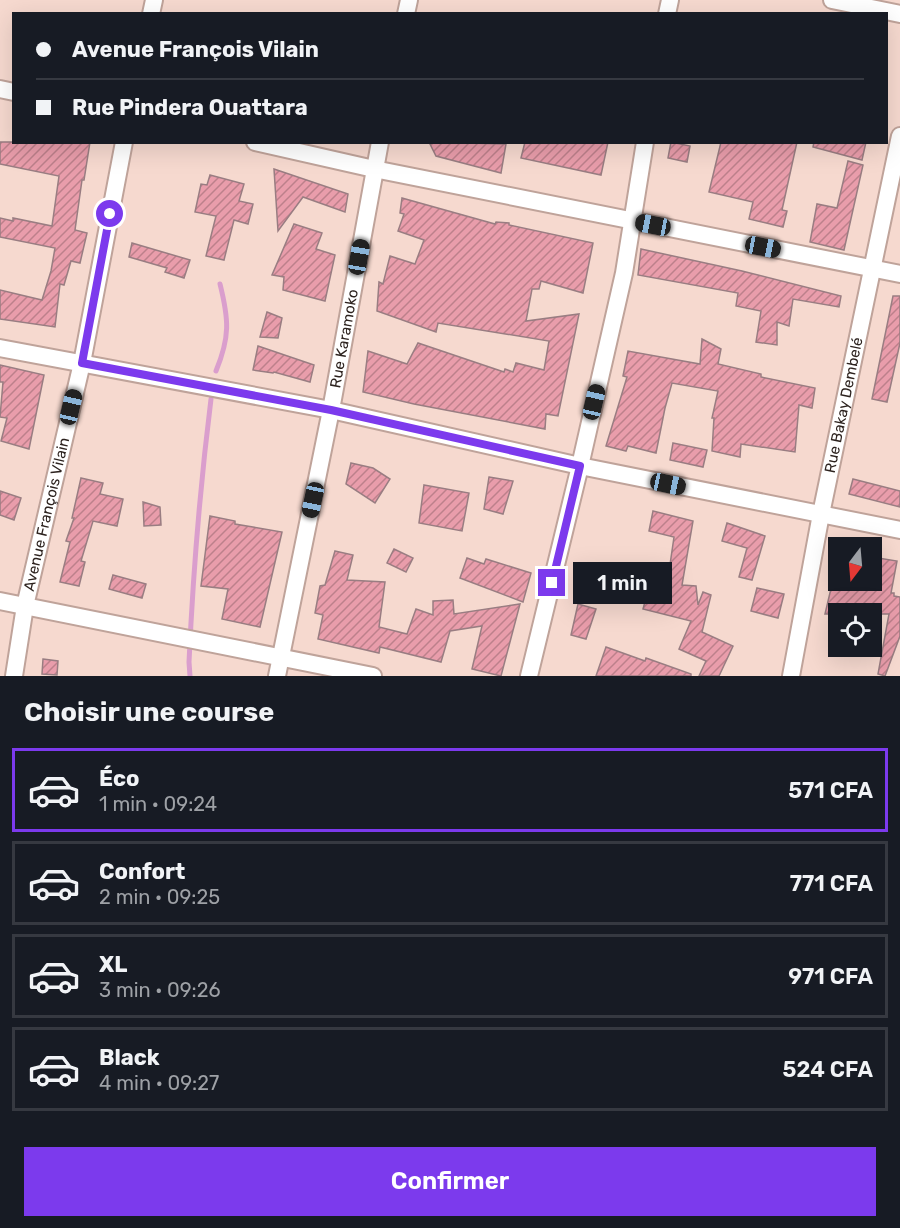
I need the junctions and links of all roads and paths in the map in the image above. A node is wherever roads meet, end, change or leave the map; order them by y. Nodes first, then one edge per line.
1 (832, 0) edge
2 (900, 14) edge
3 (900, 136) edge
4 (124, 144) edge
5 (264, 144) edge
6 (380, 144) edge
7 (645, 144) edge
8 (374, 169) junction
9 (631, 220) junction
10 (873, 269) junction
11 (900, 274) edge
12 (0, 348) edge
13 (82, 363) junction
14 (331, 410) junction
15 (580, 466) junction
16 (821, 514) junction
17 (900, 530) edge
18 (0, 601) edge
19 (26, 606) junction
20 (280, 657) junction
21 (14, 676) edge
22 (277, 676) edge
23 (373, 676) edge
24 (529, 676) edge
25 (791, 676) edge

1 - 2 street
3 - 10 street, Rue Bakay Dembelé
4 - 13 street, Avenue François Vilain
5 - 8 street
6 - 8 street, Rue Karamoko
7 - 9 street
8 - 9 street
8 - 14 street, Rue Karamoko
9 - 10 street
9 - 15 street
10 - 11 street
10 - 16 street, Rue Bakay Dembelé
12 - 13 street
13 - 14 street
13 - 19 street, Avenue François Vilain
14 - 15 street
14 - 20 street, Rue Karamoko
15 - 16 street
15 - 24 street
16 - 17 street
16 - 25 street, Rue Bakay Dembelé
18 - 19 street
19 - 20 street
19 - 21 street, Avenue François Vilain
20 - 22 street, Rue Karamoko
20 - 23 street

